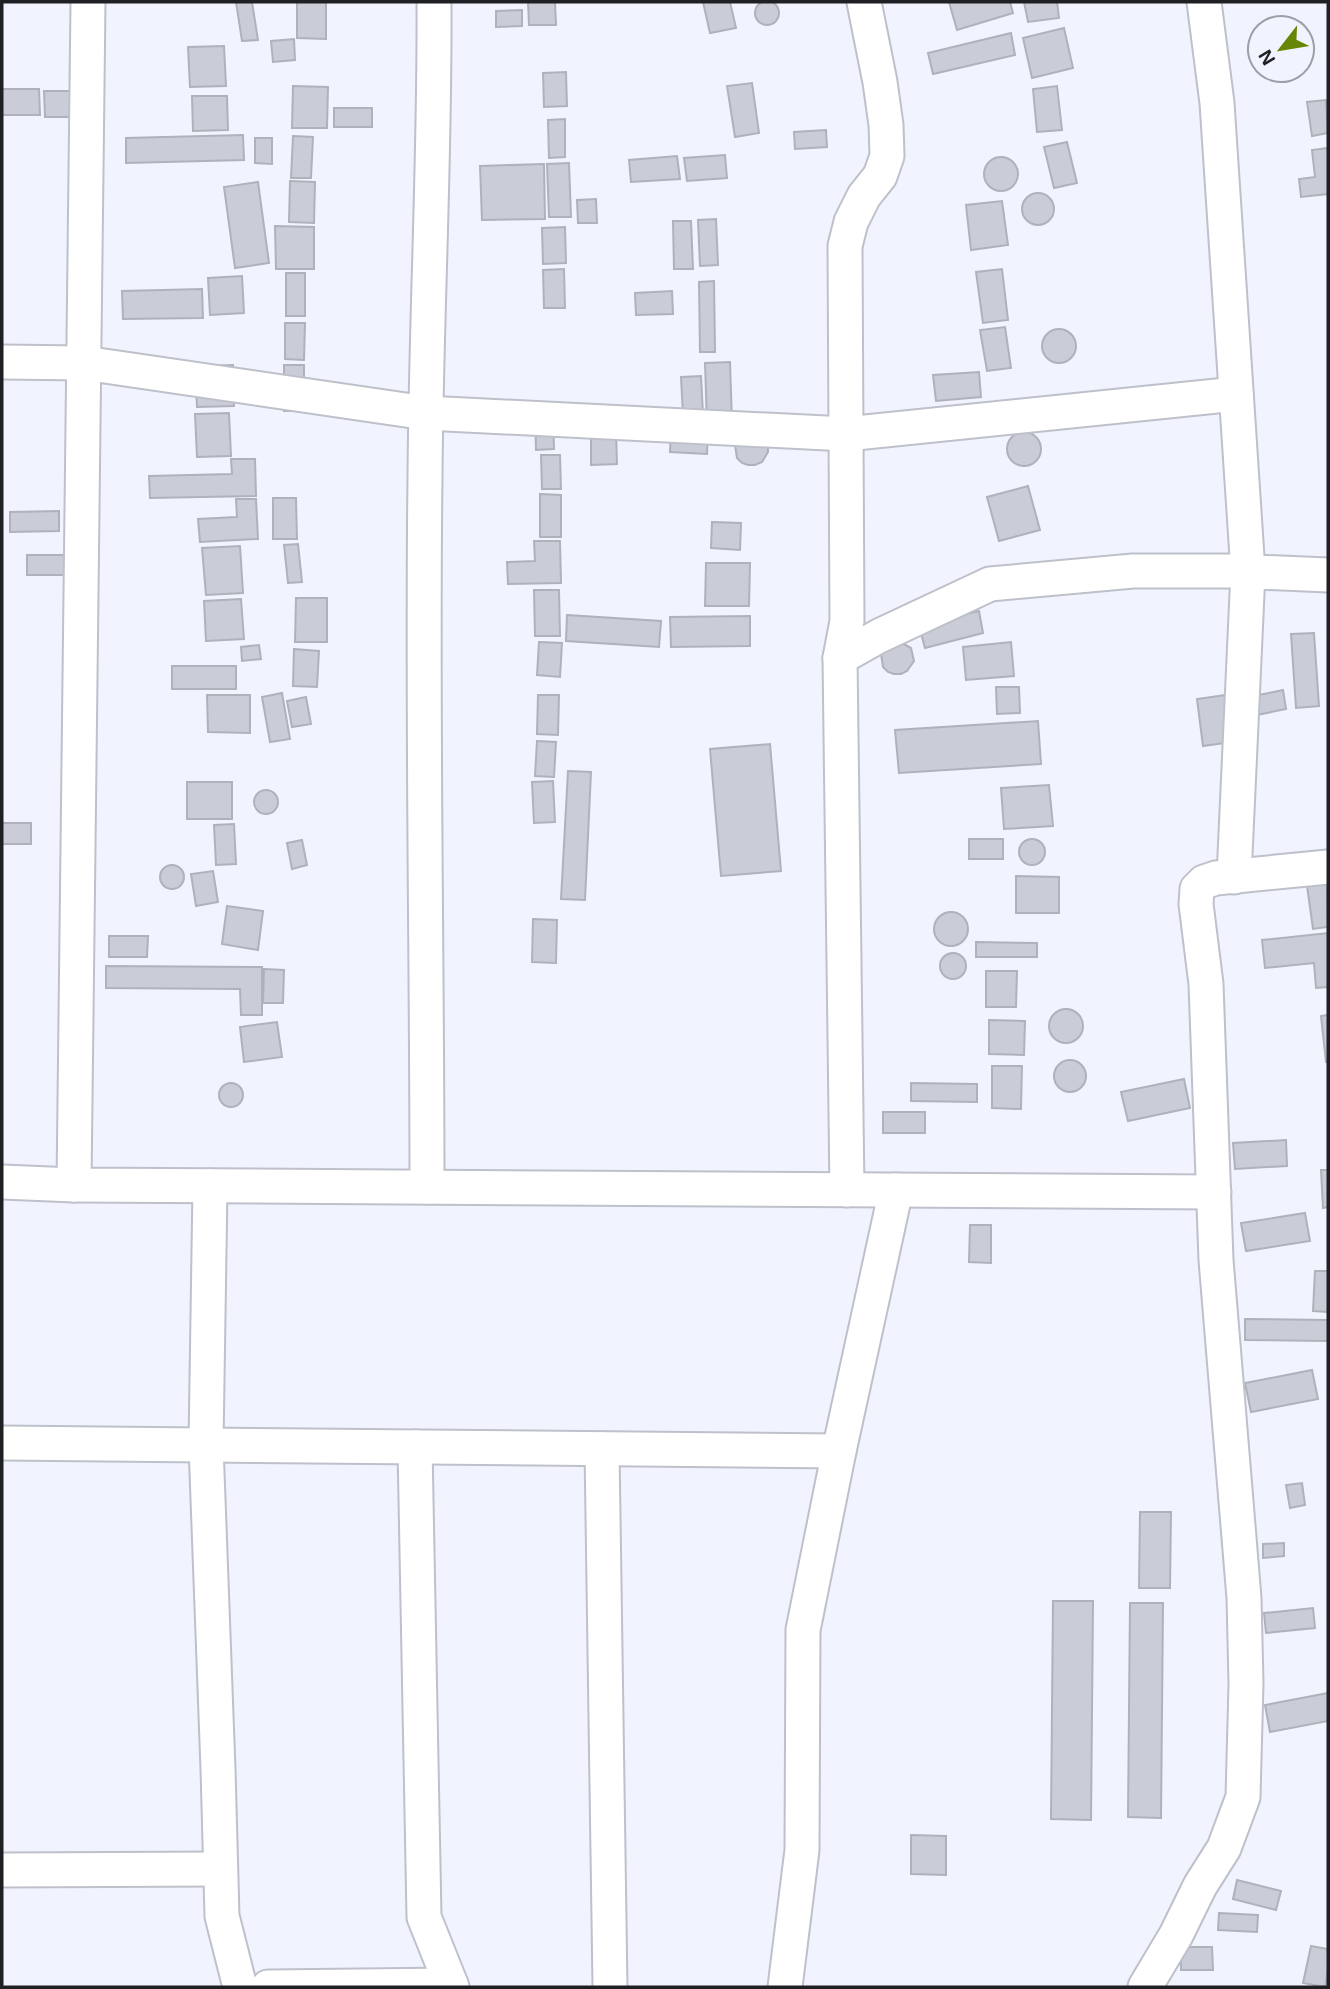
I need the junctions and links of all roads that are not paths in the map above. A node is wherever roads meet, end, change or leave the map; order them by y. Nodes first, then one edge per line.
1 (88, 2) edge
2 (434, 2) edge
3 (864, 2) edge
4 (1204, 2) edge
5 (2, 362) edge
6 (84, 363) junction
7 (1236, 394) junction
8 (426, 413) junction
9 (846, 434) junction
10 (1248, 572) junction
11 (1328, 575) edge
12 (840, 658) junction
13 (1328, 867) edge
14 (1234, 877) junction
15 (2, 1182) edge
16 (75, 1185) junction
17 (210, 1186) junction
18 (427, 1187) junction
19 (847, 1190) junction
20 (896, 1190) junction
21 (1214, 1192) junction
22 (2, 1443) edge
23 (206, 1445) junction
24 (415, 1447) junction
25 (602, 1449) junction
26 (839, 1451) junction
27 (220, 1869) junction
28 (2, 1870) edge
29 (452, 1986) edge
30 (240, 1987) edge
31 (268, 1987) edge
32 (610, 1987) edge
33 (785, 1987) edge
34 (1145, 1987) edge

1 - 6 street
2 - 8 street
3 - 9 street
4 - 7 street
5 - 6 street
6 - 8 street
6 - 16 street
7 - 9 street
7 - 10 street
8 - 9 street
8 - 18 street
9 - 12 street
10 - 11 street
10 - 12 street
10 - 14 street
12 - 19 street
13 - 14 street
14 - 21 street
15 - 16 street
16 - 17 street
17 - 18 street
17 - 23 street
18 - 19 street
19 - 20 street
20 - 21 street
20 - 26 street
21 - 34 street
22 - 23 street
23 - 24 street
23 - 27 street
24 - 25 street
24 - 29 street
25 - 26 street
25 - 32 street
26 - 33 street
27 - 28 street
27 - 30 street
29 - 31 street

